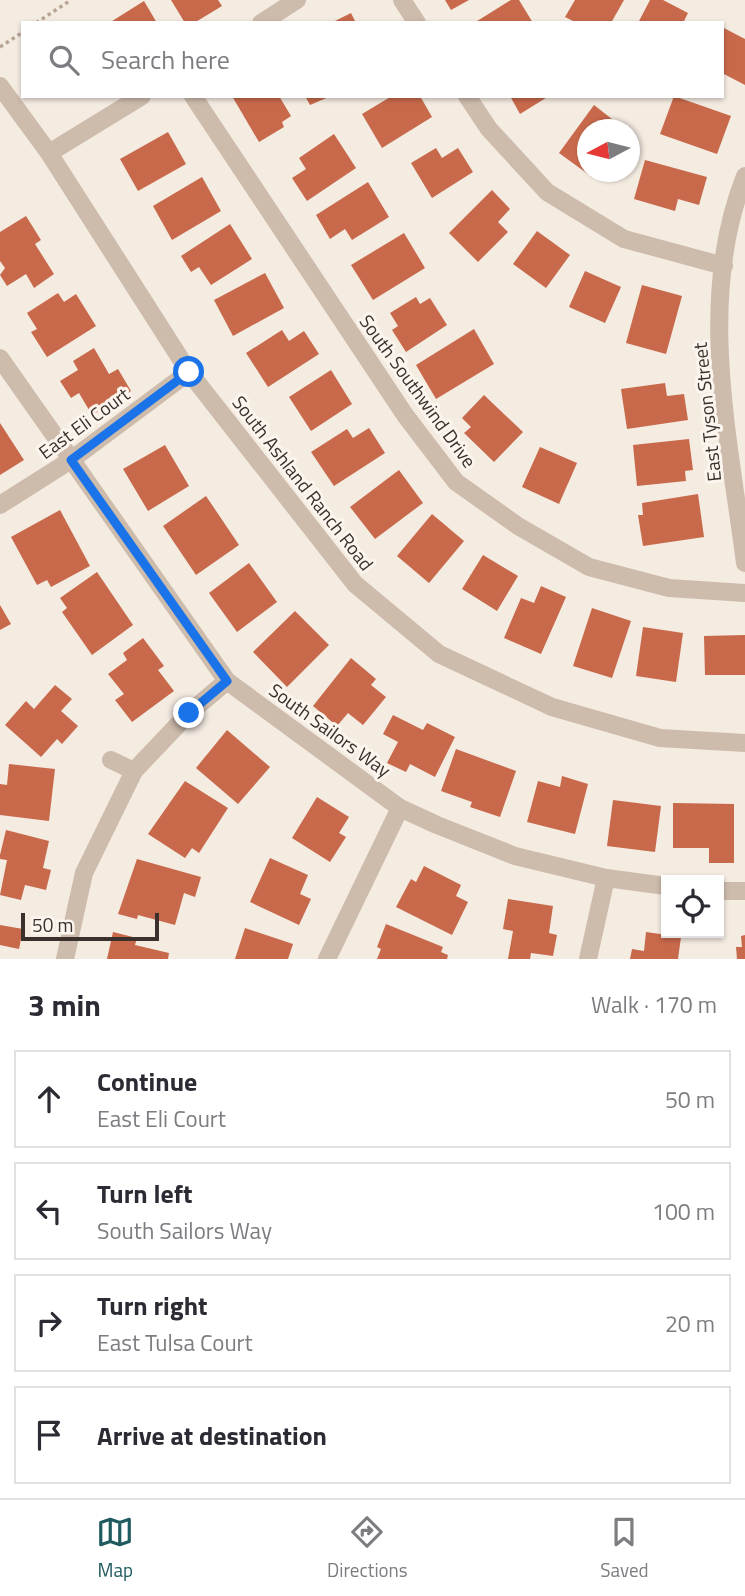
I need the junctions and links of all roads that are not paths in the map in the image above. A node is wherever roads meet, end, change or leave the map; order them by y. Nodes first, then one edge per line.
1 (297, 0) edge
2 (402, 0) edge
3 (264, 21) edge
4 (417, 21) edge
5 (0, 86) edge
6 (139, 98) edge
7 (193, 98) edge
8 (468, 98) edge
9 (49, 153) junction
10 (745, 176) edge
11 (724, 266) junction
12 (0, 358) edge
13 (189, 372) junction
14 (71, 460) junction
15 (0, 505) edge
16 (745, 563) edge
17 (745, 593) edge
18 (227, 681) junction
19 (745, 743) edge
20 (111, 760) dead end
21 (134, 771) junction
22 (400, 808) junction
23 (606, 878) junction
24 (661, 885) edge
25 (724, 891) edge
26 (745, 891) edge
27 (65, 959) edge
28 (327, 959) edge
29 (588, 959) edge

1 - 3 street
2 - 4 street
5 - 9 street, South Ashland Ranch Road
6 - 9 street
7 - 17 street, South Southwind Drive
8 - 11 street
9 - 13 street, South Ashland Ranch Road
10 - 11 street, East Tyson Street
11 - 16 street, East Tyson Street
12 - 14 street, South Sailors Way
13 - 14 street, East Eli Court
13 - 19 street, South Ashland Ranch Road
14 - 15 street, East Eli Court
14 - 18 street, South Sailors Way
18 - 21 street
18 - 22 street, South Sailors Way
20 - 21 street
21 - 27 street
22 - 23 street, South Sailors Way
22 - 28 street
23 - 24 street, South Sailors Way
23 - 29 street
25 - 26 street

